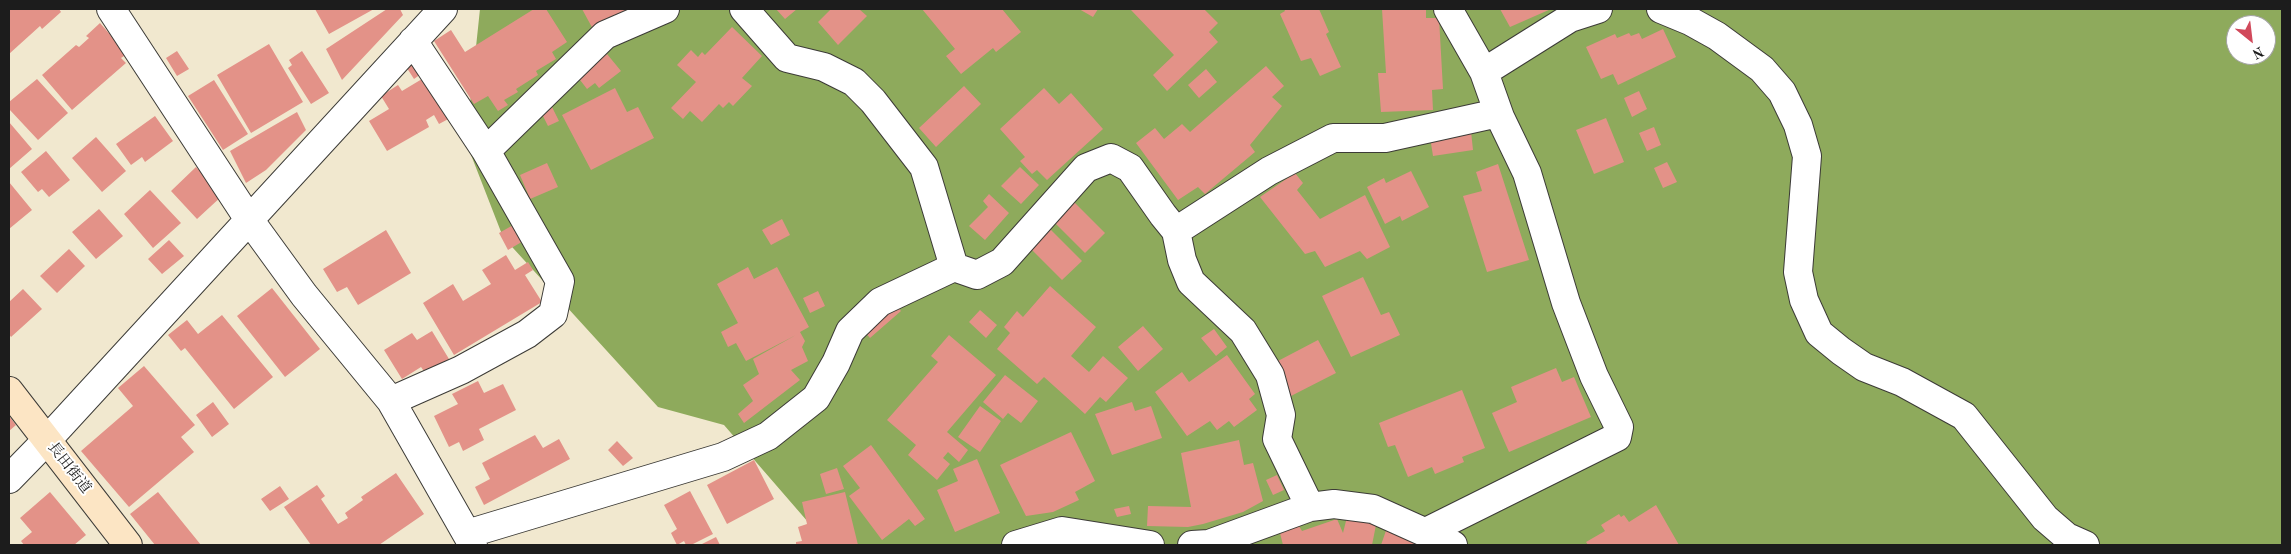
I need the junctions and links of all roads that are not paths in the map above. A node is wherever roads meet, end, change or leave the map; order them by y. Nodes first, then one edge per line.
1 (111, 9) edge
2 (443, 9) edge
3 (665, 9) edge
4 (744, 9) edge
5 (1448, 9) edge
6 (1598, 9) edge
7 (1661, 9) edge
8 (413, 41) junction
9 (1484, 72) junction
10 (1498, 112) junction
11 (486, 151) junction
12 (248, 218) junction
13 (1176, 231) junction
14 (954, 267) junction
15 (9, 391) edge
16 (391, 401) junction
17 (47, 440) junction
18 (9, 479) edge
19 (1310, 507) junction
20 (1426, 532) junction
21 (470, 539) edge
22 (128, 545) edge
23 (1016, 545) edge
24 (1150, 545) edge
25 (1192, 545) edge
26 (1453, 545) edge
27 (2085, 545) edge

1 - 12 street
2 - 8 street
3 - 11 street
4 - 14 street
5 - 9 street
6 - 9 street
7 - 27 street
8 - 11 street
8 - 12 street
9 - 10 street
10 - 13 street
10 - 20 street
11 - 16 street
12 - 16 street
12 - 17 street
13 - 14 street
13 - 19 street
14 - 21 street
15 - 17 main road, 長田街道
16 - 21 street
17 - 18 street
17 - 22 main road, 長田街道
19 - 20 street
19 - 25 street
20 - 26 street
23 - 24 street

